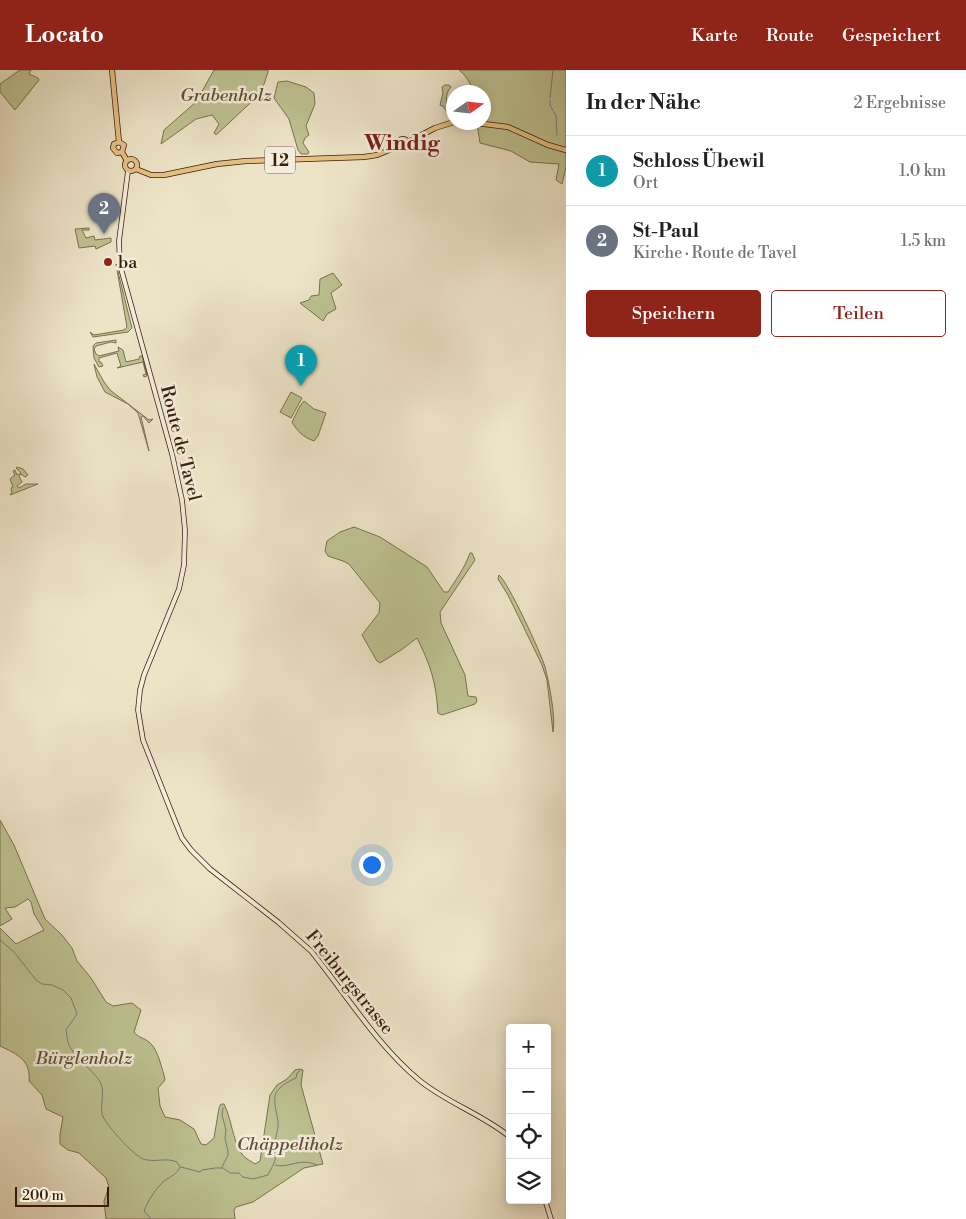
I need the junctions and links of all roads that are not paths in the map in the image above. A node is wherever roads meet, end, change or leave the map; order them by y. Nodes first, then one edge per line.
1 (112, 70) edge
2 (446, 125) edge
3 (491, 125) edge
4 (120, 142) junction
5 (566, 150) edge
6 (122, 152) junction
7 (127, 161) junction
8 (136, 169) junction
9 (128, 171) junction
10 (139, 719) joint
11 (506, 1134) edge
12 (546, 1204) edge
13 (551, 1219) edge

1 - 4 main road, 12
2 - 8 main road, 12
3 - 5 main road
4 - 6 main road, 12
4 - 6 main road, 12
6 - 7 main road, 12
7 - 8 main road, 12
7 - 9 main road, 12
8 - 9 main road, 12
9 - 10 main road, Route de Tavel
10 - 11 main road, Freiburgstrasse
12 - 13 main road

